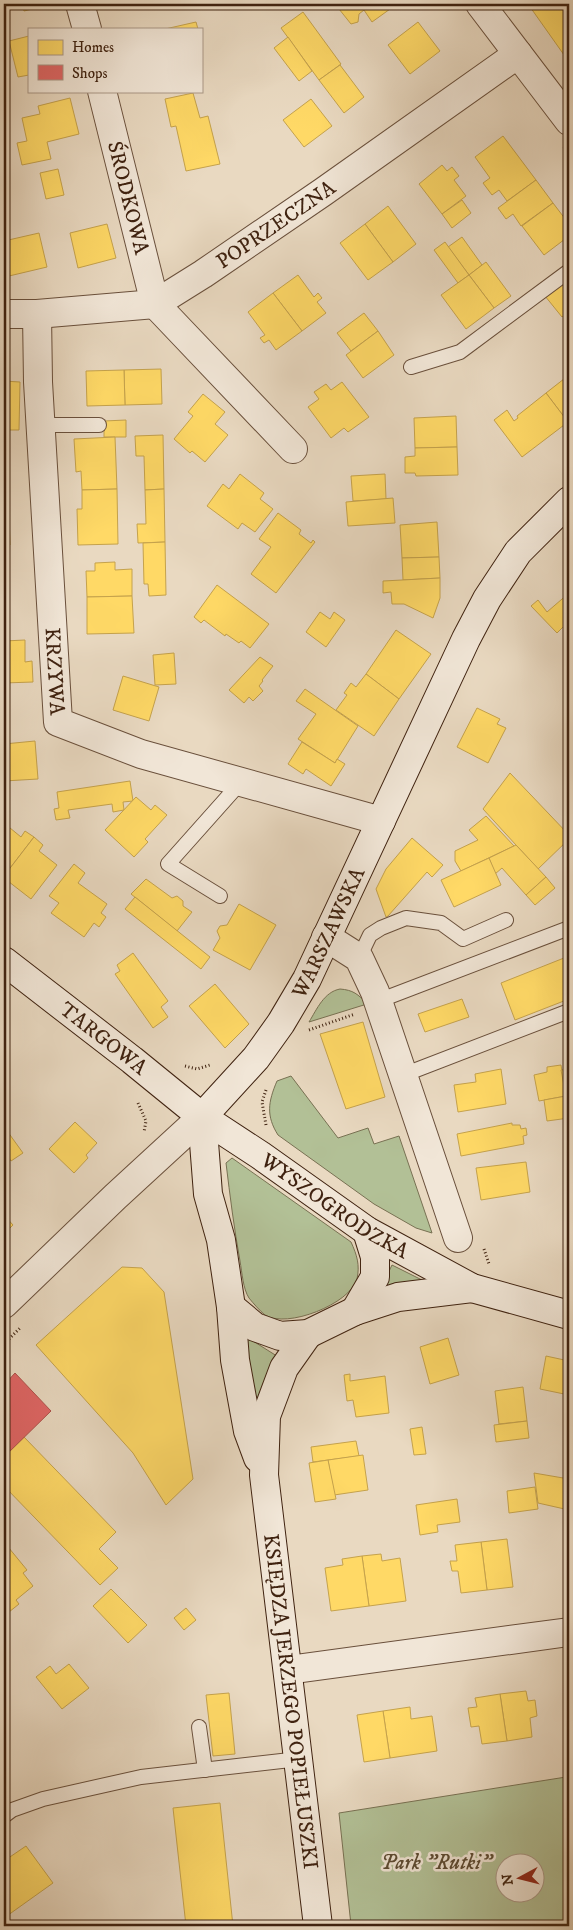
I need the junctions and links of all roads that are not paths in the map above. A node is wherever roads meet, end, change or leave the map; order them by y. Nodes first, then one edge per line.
1 (80, 4) edge
2 (480, 4) edge
3 (87, 28) edge
4 (518, 54) junction
5 (102, 92) edge
6 (569, 121) edge
7 (569, 271) edge
8 (155, 304) junction
9 (4, 314) edge
10 (38, 314) junction
11 (411, 367) dead end
12 (41, 425) junction
13 (99, 425) dead end
14 (293, 449) dead end
15 (569, 500) edge
16 (241, 782) junction
17 (381, 821) junction
18 (220, 896) dead end
19 (506, 920) dead end
20 (569, 928) edge
21 (326, 938) junction
22 (359, 958) junction
23 (4, 961) edge
24 (368, 1007) junction
25 (569, 1011) edge
26 (403, 1075) junction
27 (202, 1117) junction
28 (367, 1231) junction
29 (458, 1238) dead end
30 (472, 1288) junction
31 (4, 1304) edge
32 (231, 1307) junction
33 (355, 1311) junction
34 (569, 1315) edge
35 (308, 1334) junction
36 (264, 1476) junction
37 (569, 1632) edge
38 (288, 1670) junction
39 (199, 1727) dead end
40 (299, 1759) junction
41 (205, 1770) junction
42 (4, 1816) edge
43 (318, 1926) edge

1 - 3 street
2 - 4 street
4 - 6 street
4 - 8 street, POPRZECZNA
5 - 8 street, ŚRODKOWA
7 - 11 lane
8 - 10 street, POPRZECZNA
8 - 14 street
9 - 10 street, POPRZECZNA
10 - 12 street, KRZYWA
12 - 13 lane
12 - 16 street, KRZYWA
15 - 17 street, WARSZAWSKA
16 - 17 street, KRZYWA
16 - 18 lane
17 - 21 street, WARSZAWSKA
19 - 22 lane
20 - 24 lane
21 - 22 street
21 - 27 street, WARSZAWSKA
22 - 24 street
23 - 27 street, TARGOWA
24 - 26 street
25 - 26 lane
26 - 29 street
27 - 28 street, WYSZOGRODZKA
27 - 31 street, WARSZAWSKA
27 - 32 street, KSIĘDZA JERZEGO POPIEŁUSZKI
28 - 30 street, WYSZOGRODZKA
28 - 33 street
30 - 33 street, WYSZOGRODZKA
30 - 34 street, WYSZOGRODZKA
32 - 35 street
32 - 36 street, KSIĘDZA JERZEGO POPIEŁUSZKI
33 - 35 street, WYSZOGRODZKA
35 - 36 street, KSIĘDZA JERZEGO POPIEŁUSZKI
36 - 38 street, KSIĘDZA JERZEGO POPIEŁUSZKI
37 - 38 street
38 - 40 street, KSIĘDZA JERZEGO POPIEŁUSZKI
39 - 41 lane
40 - 41 lane
40 - 43 street, KSIĘDZA JERZEGO POPIEŁUSZKI
41 - 42 lane

